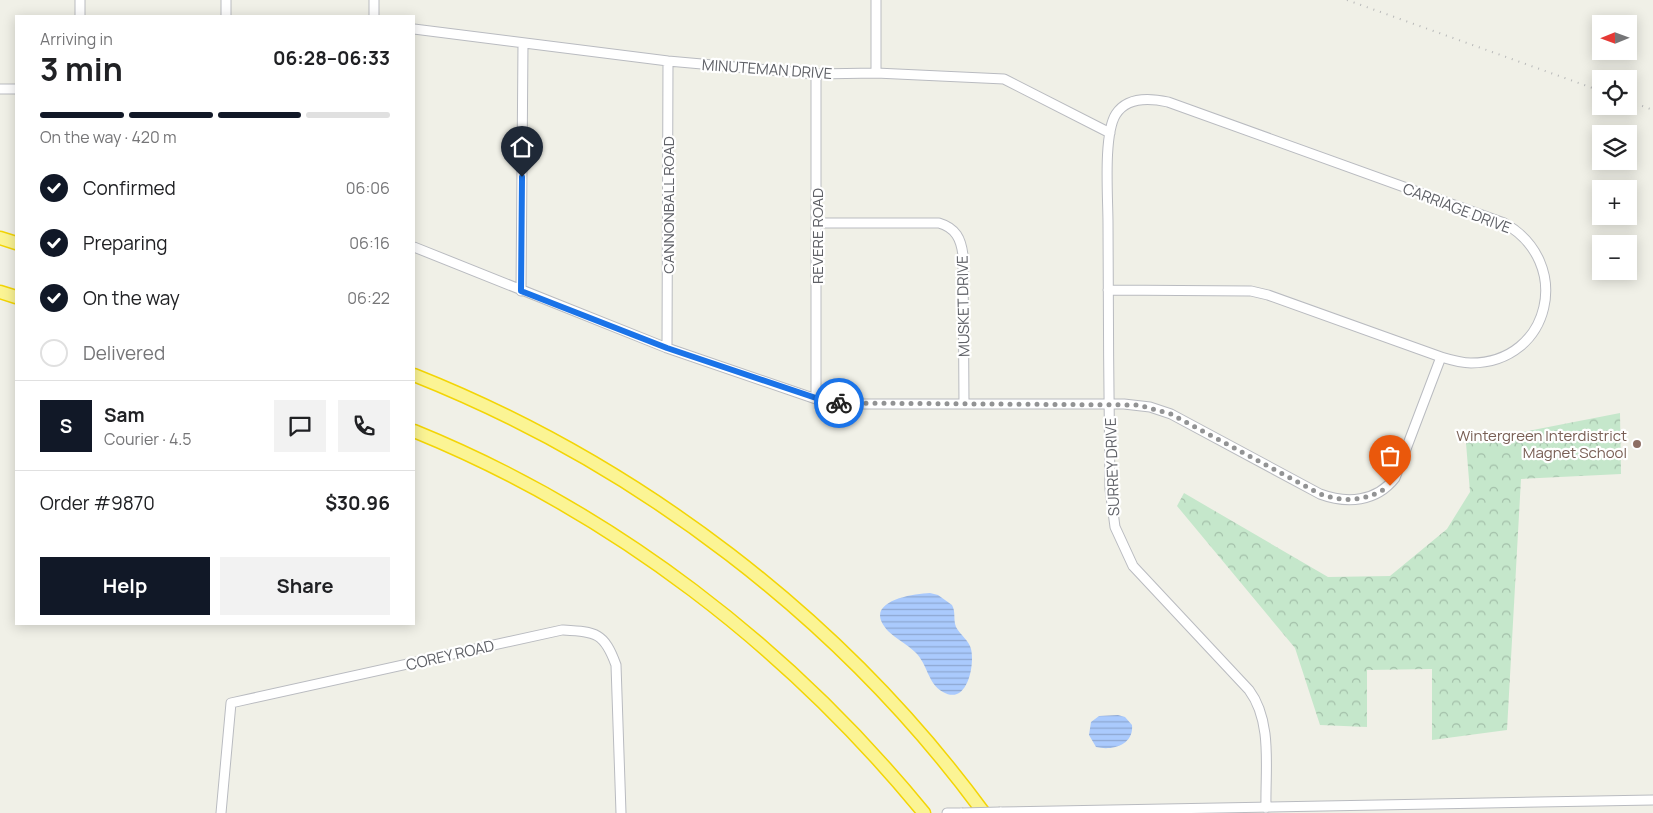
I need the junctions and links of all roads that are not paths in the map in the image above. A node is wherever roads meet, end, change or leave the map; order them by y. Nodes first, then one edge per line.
1 (80, 0) edge
2 (226, 0) edge
3 (374, 0) edge
4 (876, 0) edge
5 (80, 15) edge
6 (226, 15) edge
7 (374, 15) edge
8 (415, 29) edge
9 (523, 44) junction
10 (668, 61) junction
11 (876, 73) junction
12 (816, 74) junction
13 (0, 89) edge
14 (15, 89) edge
15 (1110, 133) junction
16 (817, 223) junction
17 (0, 238) edge
18 (15, 243) edge
19 (415, 247) edge
20 (1108, 290) junction
21 (521, 291) junction
22 (0, 292) edge
23 (15, 297) edge
24 (667, 348) junction
25 (1442, 357) junction
26 (415, 375) edge
27 (816, 398) junction
28 (964, 404) junction
29 (1109, 404) junction
30 (415, 431) edge
31 (1653, 800) edge
32 (1266, 808) junction
33 (1476, 809) edge
34 (1238, 811) edge
35 (1000, 812) edge
36 (221, 813) edge
37 (620, 813) edge
38 (924, 813) edge
39 (947, 813) edge
40 (962, 813) edge
41 (984, 813) edge

1 - 5 street
2 - 6 street
3 - 7 street
4 - 11 street
8 - 9 street, MINUTEMAN DRIVE
9 - 10 street, MINUTEMAN DRIVE
9 - 21 street
10 - 12 street, MINUTEMAN DRIVE
10 - 24 street, CANNONBALL ROAD
11 - 12 street, MINUTEMAN DRIVE
11 - 15 street, MINUTEMAN DRIVE
12 - 16 street, REVERE ROAD
13 - 14 street
15 - 20 street, SURREY DRIVE
15 - 25 street, CARRIAGE DRIVE
16 - 27 street, REVERE ROAD
16 - 28 street, MUSKET DRIVE
17 - 18 highway
19 - 21 street
20 - 25 street, CARRIAGE DRIVE
20 - 29 street, SURREY DRIVE
21 - 24 street
22 - 23 highway
24 - 27 street
25 - 29 street
26 - 41 highway
27 - 28 street
28 - 29 street
29 - 32 street, SURREY DRIVE
30 - 38 highway
31 - 33 street
32 - 33 street
32 - 34 street
34 - 35 street
35 - 40 street, bridge
36 - 37 street, COREY ROAD
39 - 40 street

